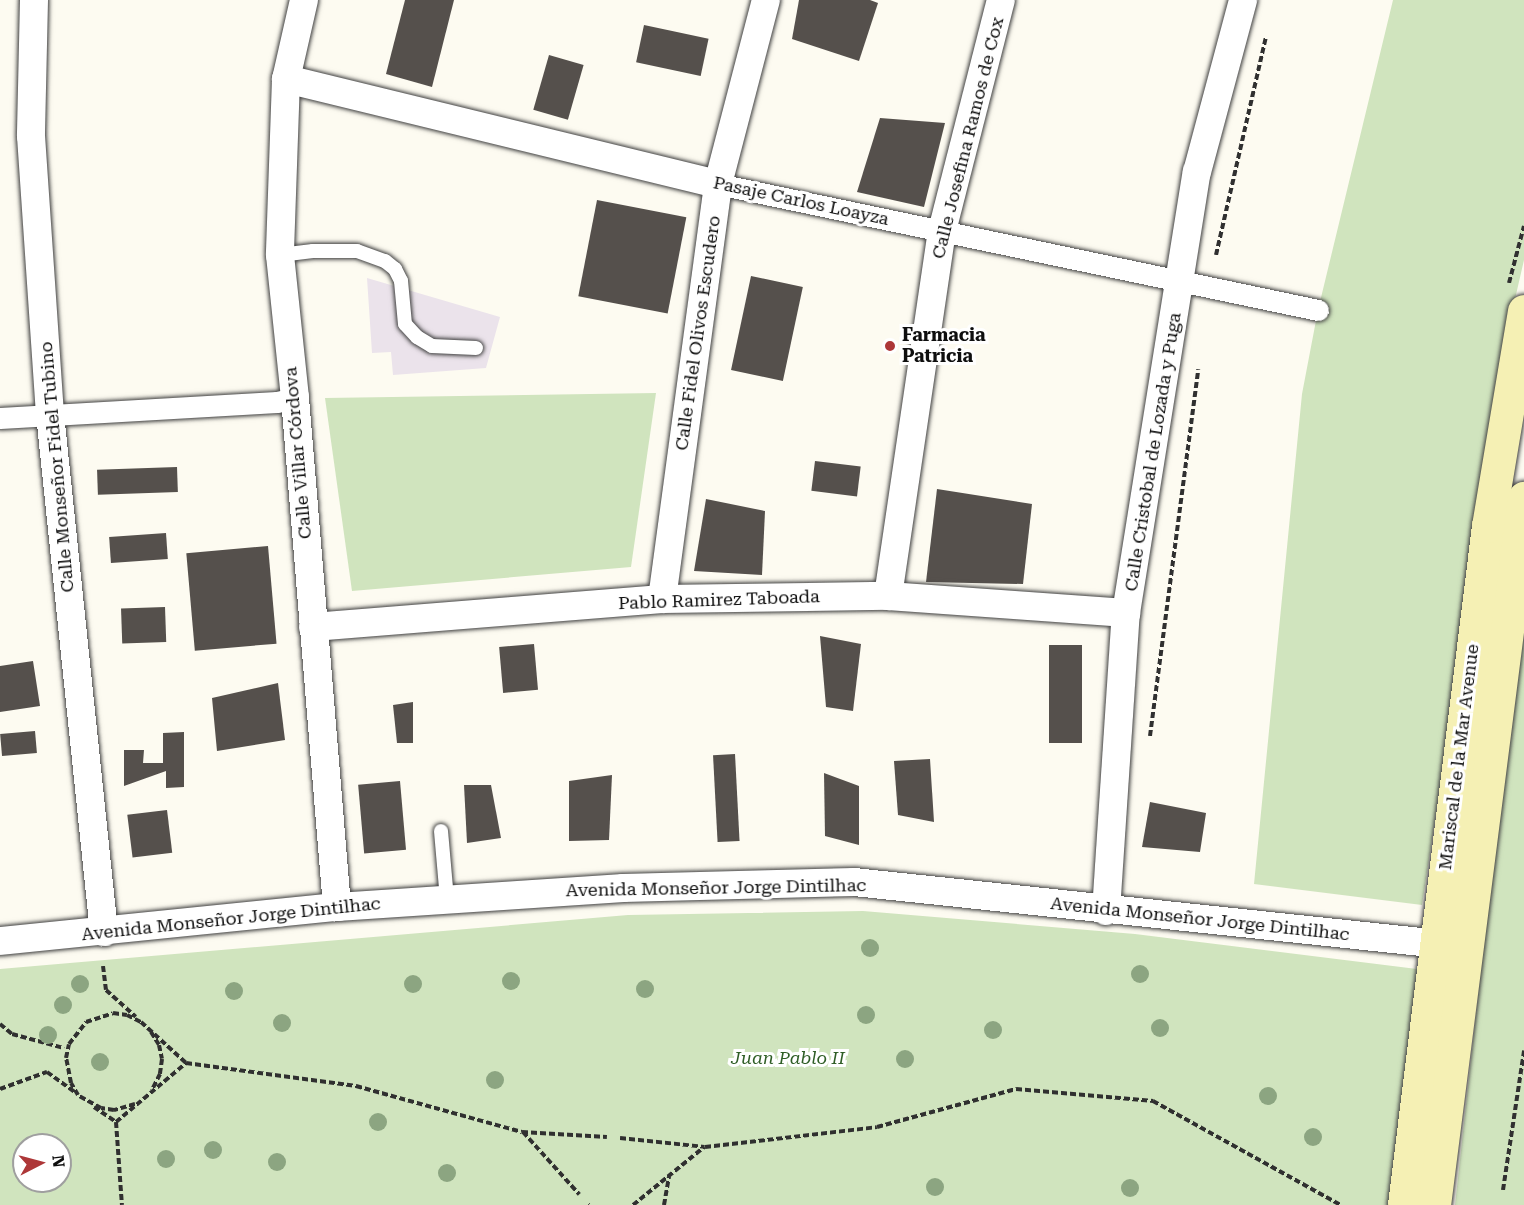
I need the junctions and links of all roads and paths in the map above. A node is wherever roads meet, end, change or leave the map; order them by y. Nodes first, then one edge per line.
1 (34, 0) edge
2 (304, 0) edge
3 (766, 0) edge
4 (1001, 0) edge
5 (1243, 0) edge
6 (1267, 34) dead end
7 (286, 79) junction
8 (718, 184) junction
9 (942, 231) junction
10 (280, 255) junction
11 (1180, 283) junction
12 (1208, 288) junction
13 (1318, 310) dead end
14 (1524, 311) edge
15 (476, 348) dead end
16 (1199, 359) dead end
17 (295, 398) junction
18 (50, 414) junction
19 (0, 418) edge
20 (1524, 498) edge
21 (888, 596) junction
22 (662, 599) junction
23 (1126, 613) junction
24 (313, 627) junction
25 (1148, 747) dead end
26 (441, 831) dead end
27 (447, 900) junction
28 (337, 907) junction
29 (1106, 910) junction
30 (104, 932) junction
31 (0, 941) edge
32 (1452, 945) junction
33 (103, 966) dead end
34 (141, 1022) junction
35 (0, 1024) edge
36 (151, 1032) junction
37 (64, 1048) dead end
38 (1524, 1051) edge
39 (186, 1063) junction
40 (0, 1089) edge
41 (78, 1095) junction
42 (143, 1099) junction
43 (89, 1103) junction
44 (116, 1122) junction
45 (522, 1132) junction
46 (607, 1137) dead end
47 (620, 1138) dead end
48 (705, 1147) junction
49 (670, 1175) junction
50 (1503, 1190) dead end
51 (579, 1194) dead end
52 (122, 1205) edge
53 (633, 1205) edge
54 (664, 1205) edge
55 (1341, 1205) edge
56 (1404, 1205) edge
57 (1434, 1205) edge

1 - 18 street, Calle Monseñor Fidel Tubino
2 - 7 street, Calle Villar Córdova
3 - 8 street, Calle Fidel Olivos Escudero
4 - 9 street, Calle Josefina Ramos de Cox
5 - 11 street, Calle Cristobal de Lozada y Puga
6 - 12 path
7 - 8 street, Pasaje Carlos Loayza
7 - 10 street, Calle Villar Córdova
8 - 9 street, Pasaje Carlos Loayza
8 - 22 street, Calle Fidel Olivos Escudero
9 - 11 street, Pasaje Carlos Loayza
9 - 21 street, Calle Josefina Ramos de Cox
10 - 15 lane
10 - 17 street, Calle Villar Córdova
11 - 12 street, Pasaje Carlos Loayza
11 - 23 street, Calle Cristobal de Lozada y Puga
12 - 13 street, Pasaje Carlos Loayza
14 - 32 main road, Mariscal de la Mar Avenue
16 - 25 path
17 - 18 street
17 - 24 street, Calle Villar Córdova
18 - 19 street
18 - 30 street, Calle Monseñor Fidel Tubino
20 - 32 main road, Mariscal de la Mar Avenue
21 - 22 street, Pablo Ramirez Taboada
21 - 23 street, Pablo Ramirez Taboada
22 - 24 street, Pablo Ramirez Taboada
23 - 29 street, Calle Cristobal de Lozada y Puga
24 - 28 street, Calle Villar Córdova
26 - 27 lane
27 - 28 street, Avenida Monseñor Jorge Dintilhac
27 - 29 street, Avenida Monseñor Jorge Dintilhac
28 - 30 street, Avenida Monseñor Jorge Dintilhac
29 - 32 street, Avenida Monseñor Jorge Dintilhac
30 - 31 street, Avenida Monseñor Jorge Dintilhac
32 - 56 main road, Mariscal de la Mar Avenue
32 - 57 main road, Mariscal de la Mar Avenue
33 - 34 path
34 - 36 path
34 - 41 path
35 - 37 path
36 - 39 path
36 - 42 path
38 - 50 path
39 - 42 path
39 - 45 path
40 - 41 path
41 - 43 path
42 - 43 path
42 - 44 path
43 - 44 path
44 - 52 path
45 - 46 path
45 - 51 path
47 - 48 path
48 - 49 path
48 - 55 path
49 - 53 path
49 - 54 path

